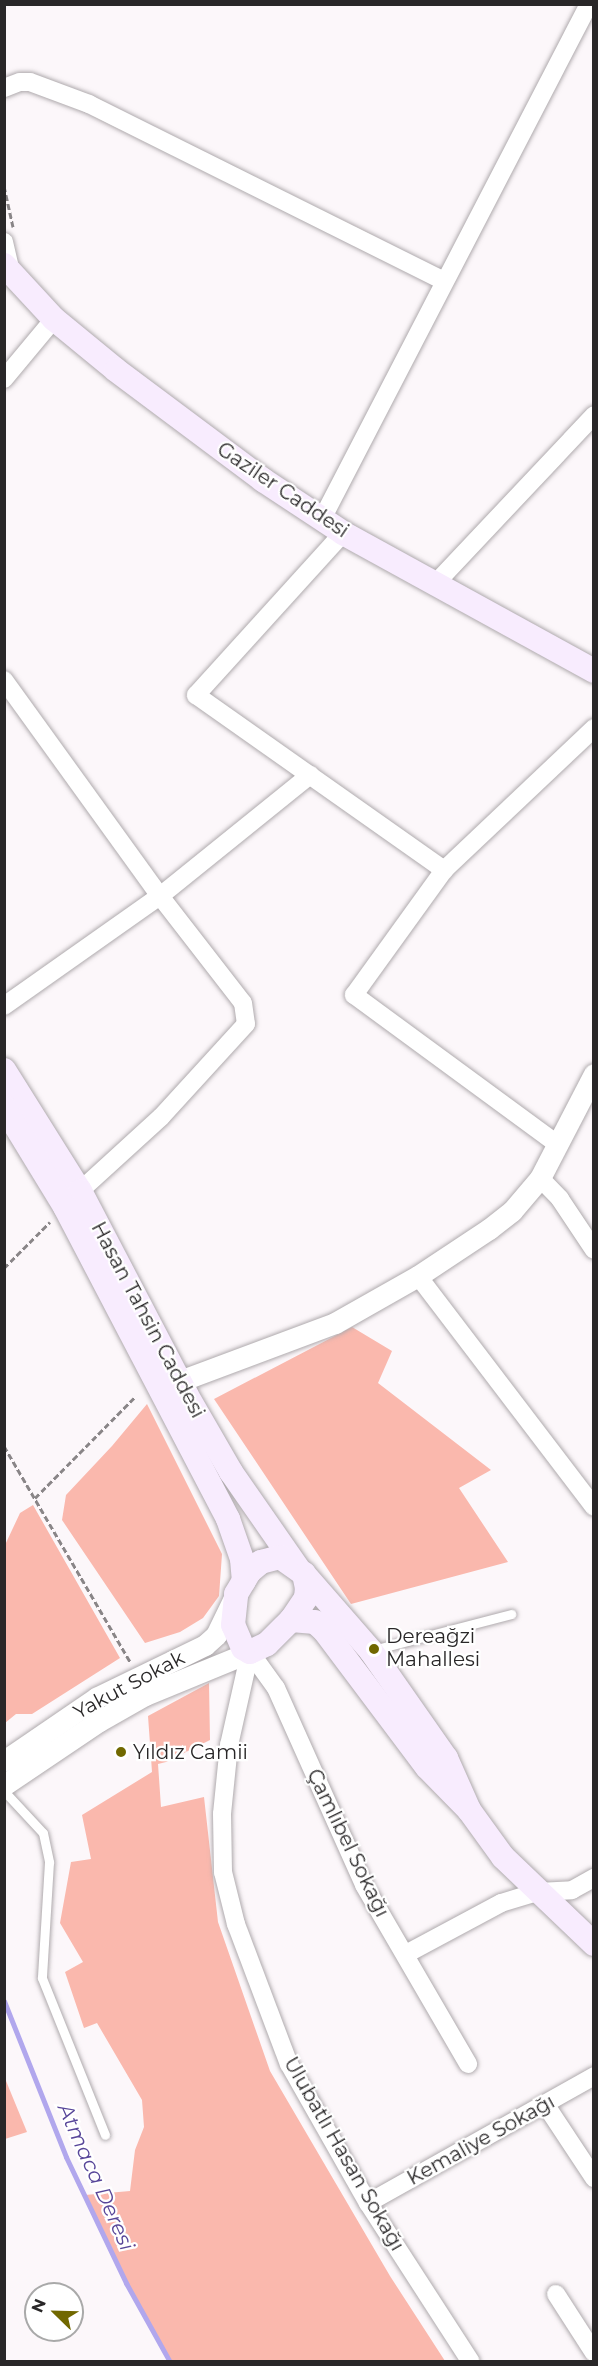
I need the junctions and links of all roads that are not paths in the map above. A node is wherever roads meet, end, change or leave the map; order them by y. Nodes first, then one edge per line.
1 (588, 4) edge
2 (4, 88) edge
3 (4, 242) edge
4 (7, 267) edge
5 (444, 281) junction
6 (54, 319) junction
7 (4, 379) edge
8 (594, 415) edge
9 (322, 519) junction
10 (343, 533) junction
11 (435, 584) junction
12 (594, 670) edge
13 (4, 680) edge
14 (594, 728) edge
15 (310, 775) junction
16 (444, 870) junction
17 (160, 896) junction
18 (4, 1006) edge
19 (4, 1070) edge
20 (594, 1074) edge
21 (4, 1107) edge
22 (557, 1144) junction
23 (540, 1178) junction
24 (73, 1199) junction
25 (594, 1250) edge
26 (418, 1276) junction
27 (180, 1381) junction
28 (594, 1507) edge
29 (300, 1570) junction
30 (240, 1588) junction
31 (511, 1614) dead end
32 (291, 1620) junction
33 (371, 1651) junction
34 (250, 1652) junction
35 (4, 1761) edge
36 (4, 1785) edge
37 (4, 1791) edge
38 (469, 1810) junction
39 (594, 1878) edge
40 (538, 1892) junction
41 (594, 1944) edge
42 (406, 1954) junction
43 (468, 2064) dead end
44 (594, 2076) edge
45 (545, 2104) junction
46 (105, 2135) dead end
47 (594, 2178) edge
48 (368, 2203) junction
49 (556, 2294) dead end
50 (594, 2353) edge
51 (471, 2361) edge

1 - 5 street
2 - 5 street
3 - 4 street
4 - 6 main road, Gaziler Caddesi
5 - 9 street
6 - 7 street
6 - 9 main road, Gaziler Caddesi
8 - 11 street
9 - 10 main road, Gaziler Caddesi
10 - 11 main road, Gaziler Caddesi
10 - 15 street
11 - 12 main road, Gaziler Caddesi
13 - 17 street
14 - 16 street
15 - 16 street
15 - 17 street
16 - 22 street
17 - 18 street
17 - 24 street
19 - 24 main road, Hasan Tahsin Caddesi
20 - 22 street
21 - 24 main road, Hasan Tahsin Caddesi
22 - 23 street
23 - 25 street
23 - 26 street
24 - 27 main road, Hasan Tahsin Caddesi
24 - 30 main road, Hasan Tahsin Caddesi
26 - 27 street
26 - 28 street
27 - 29 main road, Hasan Tahsin Caddesi
29 - 30 main road
29 - 32 main road
29 - 33 main road, Hasan Tahsin Caddesi
30 - 34 main road
30 - 35 street, Yakut Sokak
31 - 33 lane
32 - 34 main road
32 - 38 main road
33 - 38 main road, Hasan Tahsin Caddesi
34 - 36 street, Yakut Sokak
34 - 42 street, Çamlıbel Sokağı
34 - 48 street, Ulubatlı Hasan Sokağı
37 - 46 lane
38 - 40 main road
39 - 40 street
40 - 41 main road
40 - 42 street
42 - 43 street, Çamlıbel Sokağı
44 - 45 street, Kemaliye Sokağı
45 - 47 street
45 - 48 street, Kemaliye Sokağı
48 - 51 street, Ulubatlı Hasan Sokağı
49 - 50 street

